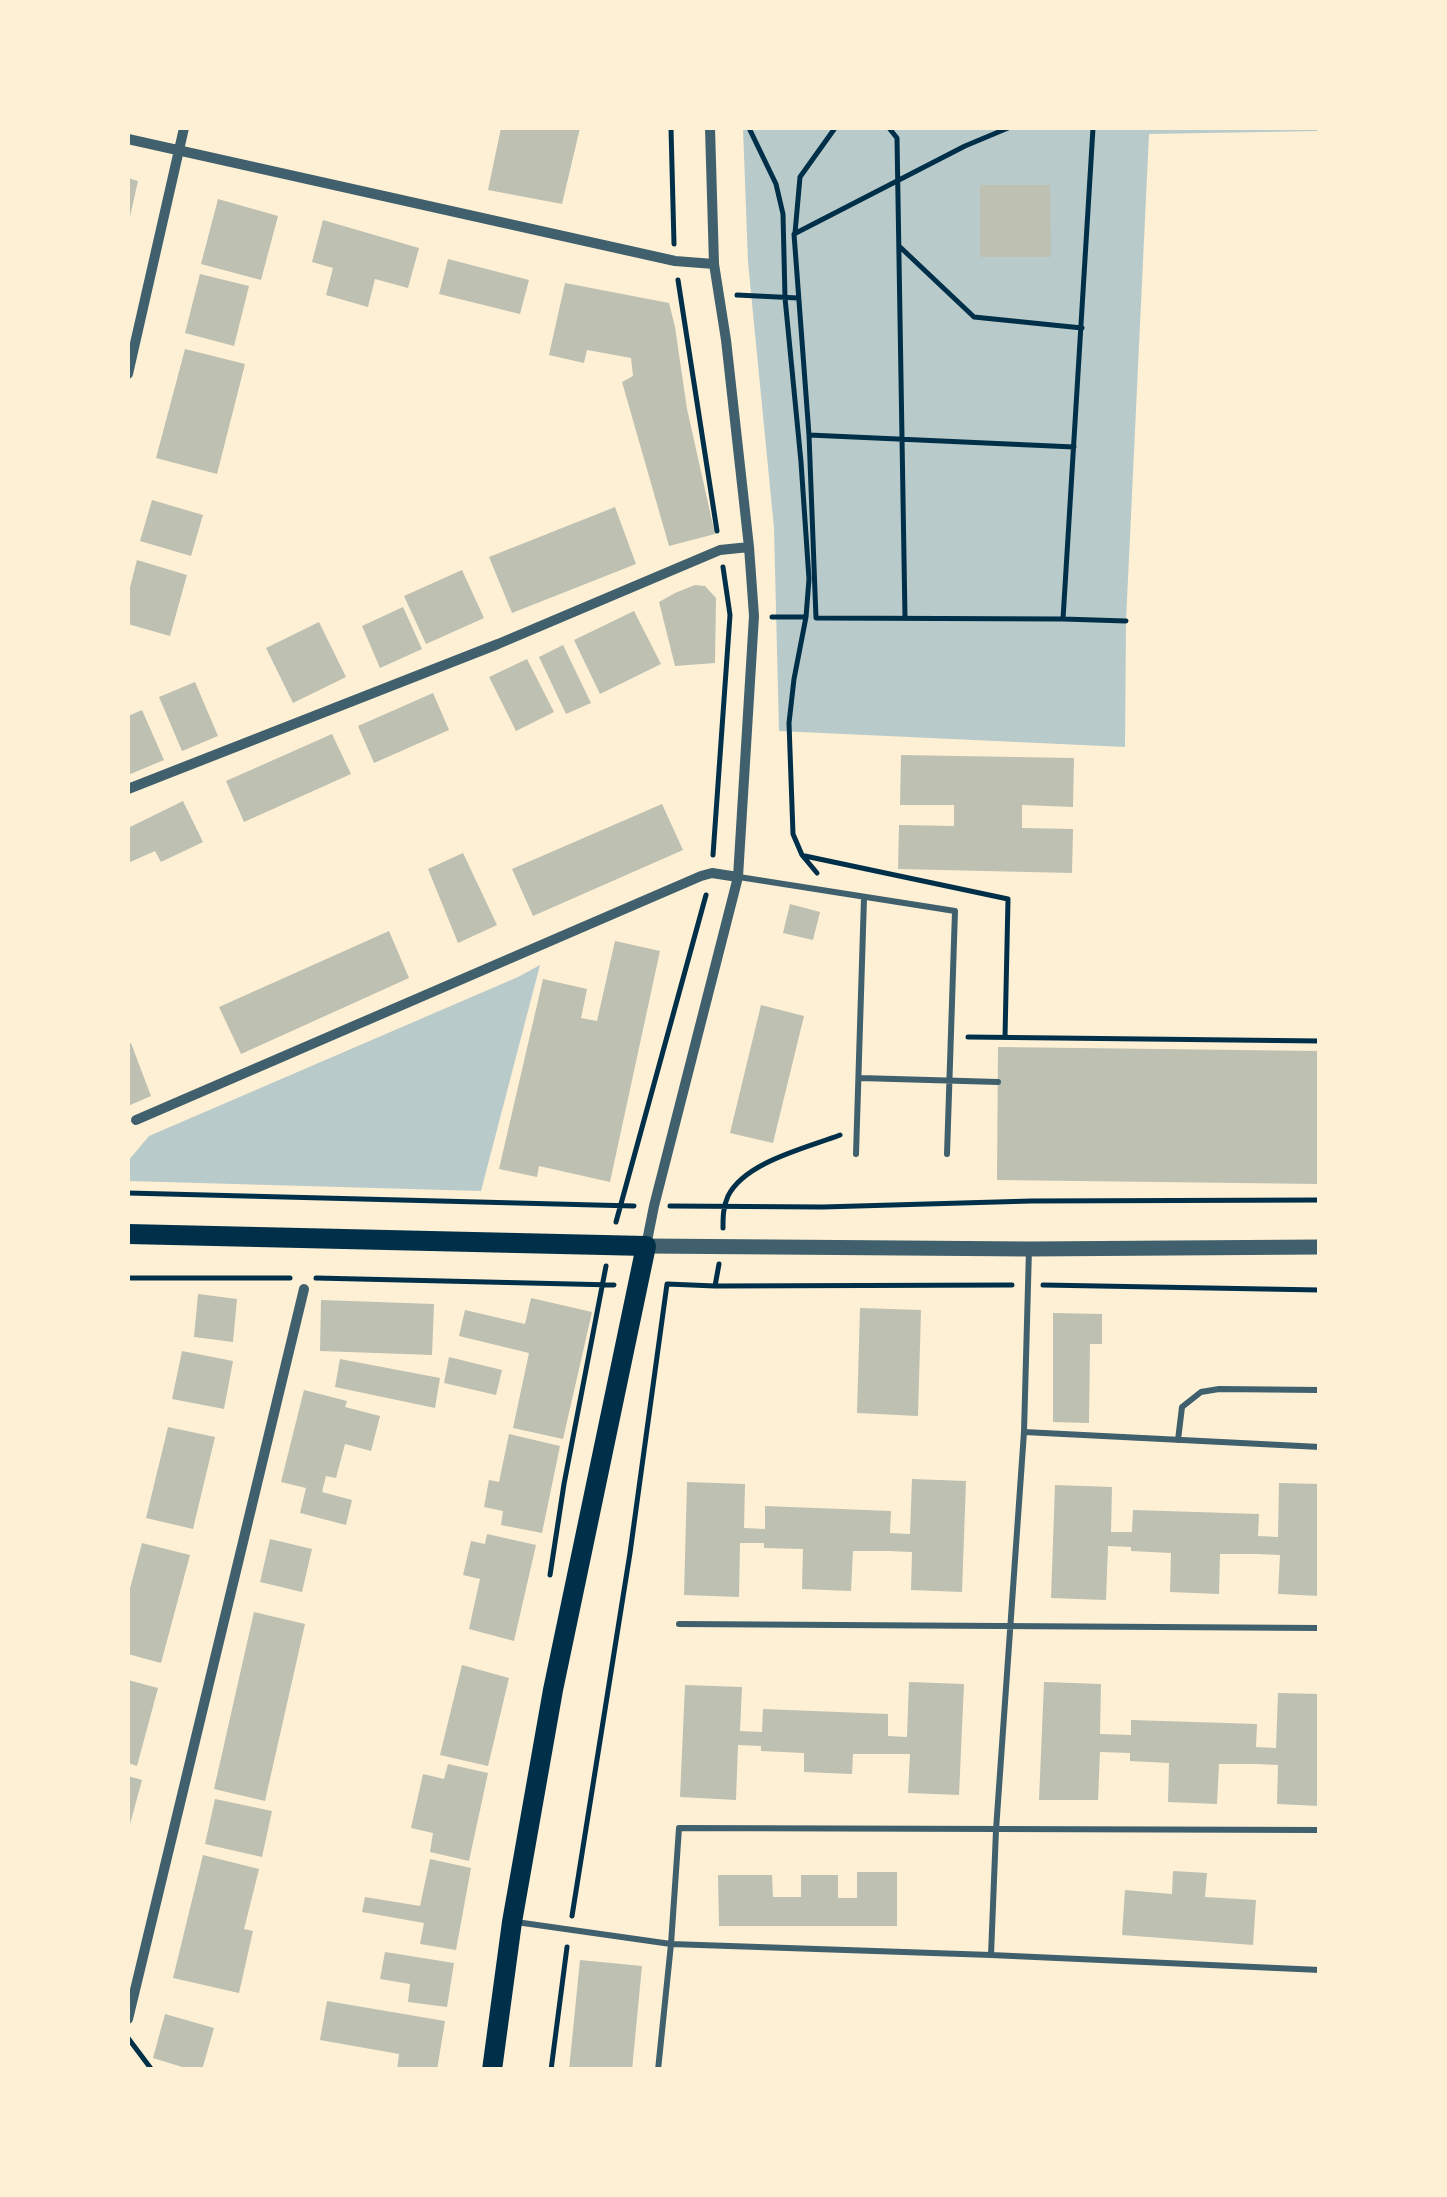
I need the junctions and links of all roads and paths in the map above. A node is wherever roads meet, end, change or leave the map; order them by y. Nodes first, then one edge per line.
1 (184, 128) edge
2 (671, 128) edge
3 (710, 128) edge
4 (748, 128) edge
5 (835, 128) edge
6 (889, 128) edge
7 (1008, 128) edge
8 (1094, 128) edge
9 (128, 139) edge
10 (179, 151) junction
11 (898, 180) junction
12 (794, 234) junction
13 (898, 246) junction
14 (675, 261) junction
15 (714, 264) junction
16 (719, 294) junction
17 (786, 298) junction
18 (798, 298) junction
19 (1082, 328) junction
20 (128, 374) edge
21 (809, 435) junction
22 (902, 441) junction
23 (1074, 447) junction
24 (749, 547) junction
25 (720, 550) junction
26 (754, 616) junction
27 (806, 617) junction
28 (816, 618) junction
29 (905, 618) junction
30 (1063, 618) junction
31 (1126, 621) dead end
32 (128, 789) edge
33 (712, 873) junction
34 (738, 877) junction
35 (832, 891) junction
36 (864, 898) junction
37 (952, 1037) junction
38 (1320, 1042) edge
39 (860, 1078) junction
40 (950, 1080) junction
41 (998, 1082) dead end
42 (136, 1120) dead end
43 (856, 1129) junction
44 (856, 1154) dead end
45 (947, 1154) dead end
46 (128, 1194) edge
47 (1320, 1200) edge
48 (620, 1206) junction
49 (654, 1206) junction
50 (724, 1208) junction
51 (128, 1234) edge
52 (646, 1246) junction
53 (1320, 1248) edge
54 (1028, 1249) junction
55 (128, 1278) edge
56 (668, 1284) junction
57 (639, 1285) junction
58 (715, 1286) dead end
59 (304, 1289) dead end
60 (1320, 1390) edge
61 (1024, 1432) junction
62 (1178, 1440) junction
63 (1320, 1446) edge
64 (679, 1624) dead end
65 (1009, 1625) junction
66 (1320, 1628) edge
67 (996, 1830) junction
68 (1320, 1830) edge
69 (512, 1922) junction
70 (570, 1930) junction
71 (671, 1944) junction
72 (991, 1955) junction
73 (1320, 1970) edge
74 (128, 2019) edge
75 (128, 2038) edge
76 (152, 2070) edge
77 (492, 2070) edge
78 (551, 2070) edge
79 (658, 2070) edge

1 - 10 street
2 - 14 path
3 - 15 street
4 - 17 path
5 - 12 path
6 - 11 path
7 - 11 path
8 - 19 path
9 - 10 street
10 - 14 street
10 - 20 street
11 - 12 path
11 - 13 path
12 - 18 path
13 - 19 path
13 - 22 path
14 - 15 street
14 - 25 path
15 - 16 street
16 - 17 path
16 - 24 street
17 - 18 path
17 - 27 path
18 - 21 path
19 - 23 path
21 - 22 path
21 - 28 path
22 - 23 path
22 - 29 path
23 - 30 path
24 - 25 street
24 - 26 street
25 - 32 street
25 - 33 path
26 - 27 path
26 - 34 street
27 - 28 path
27 - 35 path
28 - 29 path
29 - 30 path
30 - 31 path
33 - 34 street
33 - 42 street
33 - 48 path
34 - 35 lane
34 - 49 street
35 - 36 lane
36 - 37 lane
36 - 39 lane
37 - 38 path
37 - 40 lane
39 - 40 lane
39 - 43 lane
40 - 41 lane
40 - 45 lane
43 - 44 lane
43 - 50 path
46 - 48 path
47 - 50 path
48 - 49 path
49 - 50 path
49 - 52 street
51 - 52 main road
52 - 54 street
52 - 57 main road
53 - 54 street
54 - 61 lane
55 - 57 path
56 - 57 path
56 - 58 path
56 - 70 path
57 - 69 main road
59 - 74 street
60 - 62 lane
61 - 62 lane
61 - 65 lane
62 - 63 lane
64 - 65 lane
65 - 66 lane
65 - 67 lane
67 - 68 lane
67 - 71 lane
67 - 72 lane
69 - 70 lane
69 - 77 main road
70 - 71 lane
70 - 78 path
71 - 72 lane
71 - 79 lane
72 - 73 lane
75 - 76 path

